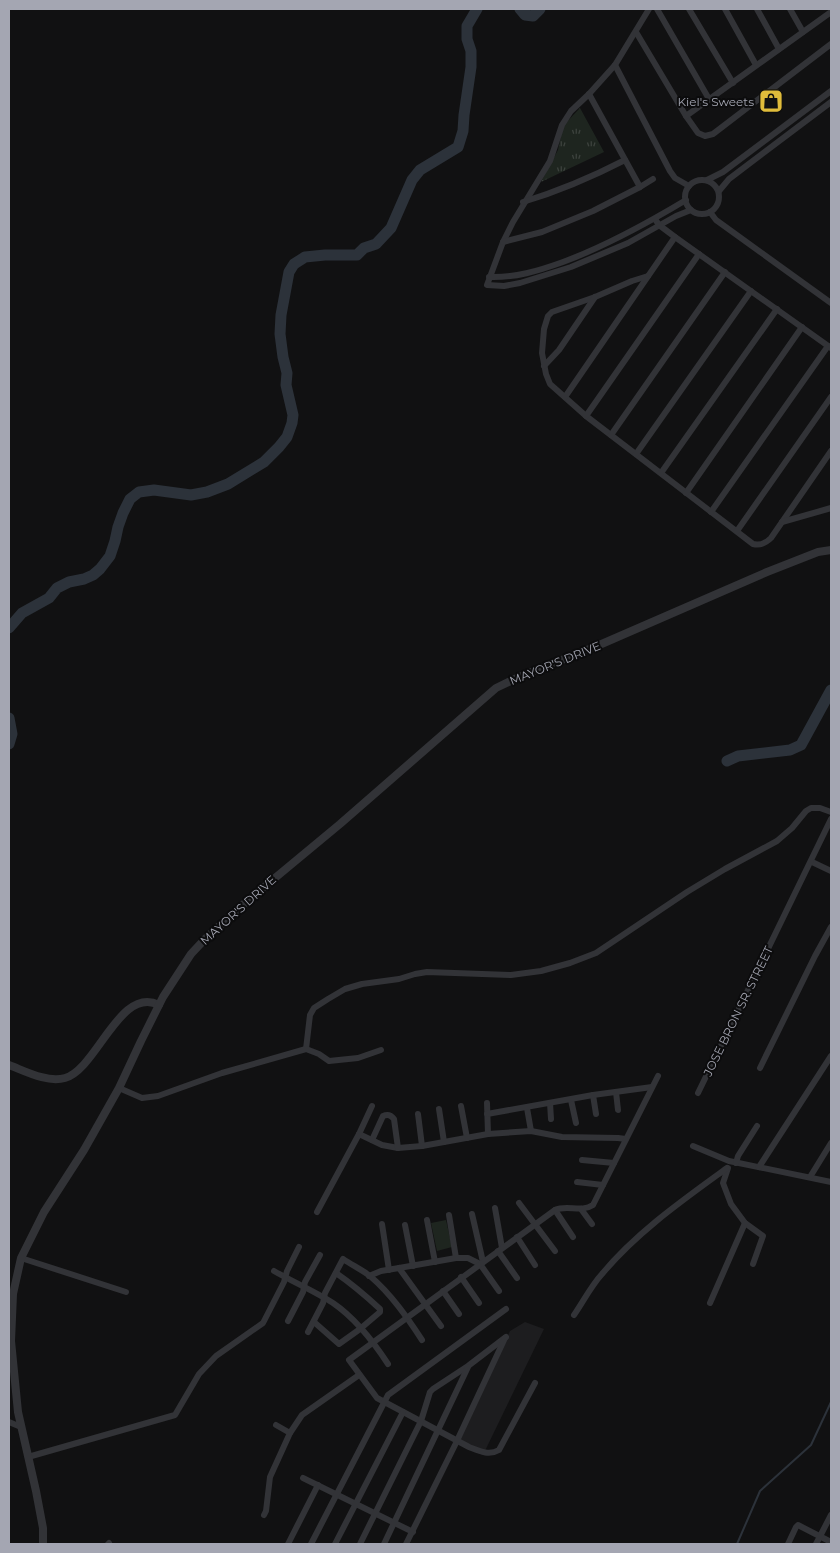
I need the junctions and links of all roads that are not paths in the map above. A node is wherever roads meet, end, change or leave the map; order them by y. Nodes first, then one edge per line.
1 (650, 9) edge
2 (657, 9) edge
3 (690, 9) edge
4 (725, 9) edge
5 (757, 9) edge
6 (790, 9) edge
7 (828, 12) edge
8 (636, 32) junction
9 (803, 32) junction
10 (831, 44) edge
11 (779, 49) junction
12 (615, 65) junction
13 (756, 66) junction
14 (732, 83) junction
15 (831, 91) edge
16 (589, 94) junction
17 (709, 99) junction
18 (831, 102) edge
19 (686, 116) junction
20 (625, 160) junction
21 (653, 179) dead end
22 (708, 180) junction
23 (689, 186) junction
24 (640, 187) junction
25 (719, 191) junction
26 (686, 200) junction
27 (523, 202) junction
28 (691, 210) junction
29 (710, 212) junction
30 (657, 222) junction
31 (676, 237) junction
32 (503, 242) junction
33 (699, 254) junction
34 (725, 272) junction
35 (648, 276) junction
36 (751, 291) junction
37 (595, 298) junction
38 (831, 303) edge
39 (776, 309) junction
40 (802, 328) junction
41 (830, 347) edge
42 (544, 366) junction
43 (565, 397) junction
44 (831, 397) edge
45 (586, 416) junction
46 (611, 435) junction
47 (831, 451) edge
48 (636, 454) junction
49 (661, 474) junction
50 (686, 493) junction
51 (831, 508) edge
52 (711, 512) junction
53 (782, 522) junction
54 (737, 531) junction
55 (831, 550) edge
56 (831, 812) edge
57 (831, 819) edge
58 (812, 862) junction
59 (831, 871) edge
60 (831, 926) edge
61 (159, 1005) junction
62 (306, 1049) junction
63 (381, 1050) dead end
64 (831, 1056) edge
65 (12, 1066) edge
66 (760, 1068) dead end
67 (658, 1076) dead end
68 (652, 1087) junction
69 (119, 1088) junction
70 (616, 1092) junction
71 (698, 1093) dead end
72 (593, 1095) junction
73 (571, 1100) junction
74 (487, 1103) dead end
75 (550, 1103) junction
76 (372, 1106) dead end
77 (461, 1106) dead end
78 (527, 1108) junction
79 (439, 1109) dead end
80 (618, 1110) dead end
81 (418, 1114) dead end
82 (487, 1114) junction
83 (596, 1114) dead end
84 (551, 1119) dead end
85 (576, 1123) dead end
86 (757, 1126) dead end
87 (531, 1131) junction
88 (359, 1134) junction
89 (488, 1134) junction
90 (467, 1138) junction
91 (626, 1139) junction
92 (372, 1140) junction
93 (444, 1142) junction
94 (831, 1143) edge
95 (422, 1146) junction
96 (692, 1146) dead end
97 (398, 1148) junction
98 (582, 1160) dead end
99 (614, 1162) junction
100 (731, 1164) junction
101 (759, 1168) junction
102 (810, 1177) junction
103 (577, 1182) dead end
104 (831, 1182) edge
105 (603, 1185) junction
106 (519, 1203) dead end
107 (495, 1208) dead end
108 (581, 1209) junction
109 (555, 1210) junction
110 (317, 1212) dead end
111 (472, 1214) dead end
112 (449, 1215) dead end
113 (427, 1220) dead end
114 (745, 1223) junction
115 (382, 1224) dead end
116 (535, 1224) junction
117 (592, 1224) dead end
118 (405, 1225) dead end
119 (517, 1237) junction
120 (574, 1237) dead end
121 (299, 1247) dead end
122 (500, 1250) junction
123 (555, 1251) dead end
124 (320, 1255) dead end
125 (21, 1258) junction
126 (456, 1258) junction
127 (435, 1262) junction
128 (481, 1263) junction
129 (752, 1264) dead end
130 (535, 1265) dead end
131 (413, 1266) junction
132 (399, 1268) junction
133 (389, 1270) junction
134 (274, 1271) dead end
135 (336, 1273) junction
136 (369, 1276) junction
137 (285, 1277) junction
138 (461, 1277) junction
139 (517, 1278) dead end
140 (304, 1287) junction
141 (443, 1291) junction
142 (499, 1291) dead end
143 (126, 1292) dead end
144 (324, 1298) junction
145 (479, 1303) dead end
146 (710, 1303) dead end
147 (425, 1304) junction
148 (506, 1309) dead end
149 (459, 1314) dead end
150 (574, 1315) dead end
151 (407, 1317) junction
152 (288, 1321) dead end
153 (314, 1322) junction
154 (441, 1326) dead end
155 (360, 1329) junction
156 (308, 1332) dead end
157 (422, 1340) dead end
158 (374, 1342) junction
159 (388, 1364) dead end
160 (468, 1366) junction
161 (359, 1375) junction
162 (534, 1382) dead end
163 (384, 1402) junction
164 (403, 1412) junction
165 (421, 1421) junction
166 (9, 1422) edge
167 (276, 1425) dead end
168 (21, 1427) junction
169 (439, 1430) junction
170 (290, 1433) junction
171 (458, 1440) junction
172 (28, 1457) junction
173 (303, 1478) dead end
174 (318, 1485) junction
175 (337, 1494) junction
176 (356, 1504) junction
177 (376, 1514) junction
178 (264, 1515) dead end
179 (831, 1516) edge
180 (394, 1524) junction
181 (412, 1532) junction
182 (820, 1537) junction
183 (831, 1542) edge
184 (43, 1544) edge
185 (288, 1544) edge
186 (311, 1544) edge
187 (335, 1544) edge
188 (360, 1544) edge
189 (384, 1544) edge
190 (406, 1544) edge
191 (788, 1544) edge
192 (816, 1544) edge

1 - 8 street
2 - 17 street
3 - 14 street
4 - 13 street
5 - 11 street
6 - 9 street
7 - 9 street
8 - 12 street
8 - 19 street
9 - 11 street
10 - 19 street
11 - 13 street
12 - 16 street
12 - 23 street
13 - 14 street
14 - 17 street
15 - 22 street
16 - 20 street
16 - 27 street
17 - 19 street
18 - 25 street
20 - 24 street
20 - 27 street
21 - 24 street
22 - 23 street
22 - 25 street
23 - 26 street
24 - 32 street
25 - 29 street
26 - 28 street
26 - 30 street
27 - 32 street
28 - 29 street
28 - 30 street
29 - 38 street
30 - 31 street
30 - 32 street
31 - 33 street
31 - 35 street
33 - 34 street
33 - 45 street
34 - 36 street
34 - 46 street
35 - 37 street
35 - 43 street
36 - 39 street
36 - 48 street
37 - 42 street
37 - 42 street
39 - 40 street
39 - 49 street
40 - 41 street
40 - 50 street
41 - 52 street
42 - 43 street
43 - 45 street
44 - 54 street
45 - 46 street
46 - 48 street
47 - 53 street
48 - 49 street
49 - 50 street
50 - 52 street
51 - 53 street
52 - 54 street
53 - 54 street
55 - 61 street, MAYOR'S DRIVE
56 - 62 street
57 - 58 street, JOSE BRON SR. STREET
58 - 59 street
58 - 71 street, JOSE BRON SR. STREET
60 - 66 street
61 - 65 street
61 - 69 street, MAYOR'S DRIVE
62 - 63 street
62 - 69 street
64 - 101 street
67 - 68 street
68 - 70 street
68 - 91 street
69 - 125 street, MAYOR'S DRIVE
70 - 72 street
70 - 80 street
72 - 73 street
72 - 83 street
73 - 75 street
73 - 85 street
74 - 82 street
75 - 78 street
75 - 84 street
76 - 88 street
77 - 90 street
78 - 82 street
78 - 87 street
79 - 93 street
81 - 95 street
82 - 89 street
86 - 100 street
87 - 89 street
87 - 91 street
88 - 92 street
88 - 110 street
89 - 90 street
90 - 93 street
91 - 99 street
92 - 97 street
92 - 97 street
93 - 95 street
94 - 102 street
95 - 97 street
96 - 100 street
98 - 99 street
99 - 105 street
100 - 101 street
100 - 114 street
100 - 150 street
101 - 102 street
102 - 104 street
103 - 105 street
105 - 108 street
106 - 116 street
107 - 122 street
108 - 109 street
108 - 117 street
109 - 116 street
109 - 120 street
111 - 128 street
112 - 126 street
113 - 127 street
114 - 129 street
114 - 146 street
115 - 133 street
116 - 119 street
116 - 123 street
118 - 131 street
119 - 122 street
119 - 130 street
121 - 137 street
122 - 128 street
122 - 139 street
124 - 140 street
125 - 143 street
125 - 168 street, MAYOR'S DRIVE
126 - 127 street
126 - 128 street
127 - 131 street
128 - 138 street
128 - 142 street
131 - 132 street
132 - 133 street
132 - 147 street
133 - 136 street
134 - 137 street
135 - 136 street
135 - 144 street
135 - 155 street
136 - 151 street
137 - 140 street
137 - 172 street
138 - 141 street
138 - 145 street
140 - 144 street
140 - 152 street
141 - 147 street
141 - 149 street
144 - 153 street
144 - 155 street
147 - 151 street
147 - 154 street
148 - 163 street
151 - 157 street
151 - 158 street
153 - 155 street
153 - 156 street
155 - 158 street
158 - 159 street
158 - 161 street
160 - 165 street
160 - 169 street
160 - 171 street
161 - 163 street
161 - 170 street
162 - 171 street
163 - 164 street
163 - 175 street
164 - 165 street
164 - 176 street
165 - 169 street
165 - 177 street
166 - 168 street
167 - 170 street
168 - 172 street, MAYOR'S DRIVE
169 - 171 street
169 - 180 street
170 - 178 street
171 - 181 street
172 - 184 street, MAYOR'S DRIVE
173 - 174 street
174 - 175 street
174 - 185 street
175 - 176 street
175 - 186 street
176 - 177 street
176 - 187 street
177 - 180 street
177 - 188 street
179 - 182 street
180 - 181 street
180 - 189 street
181 - 190 street
182 - 183 street
182 - 191 street
182 - 192 street

